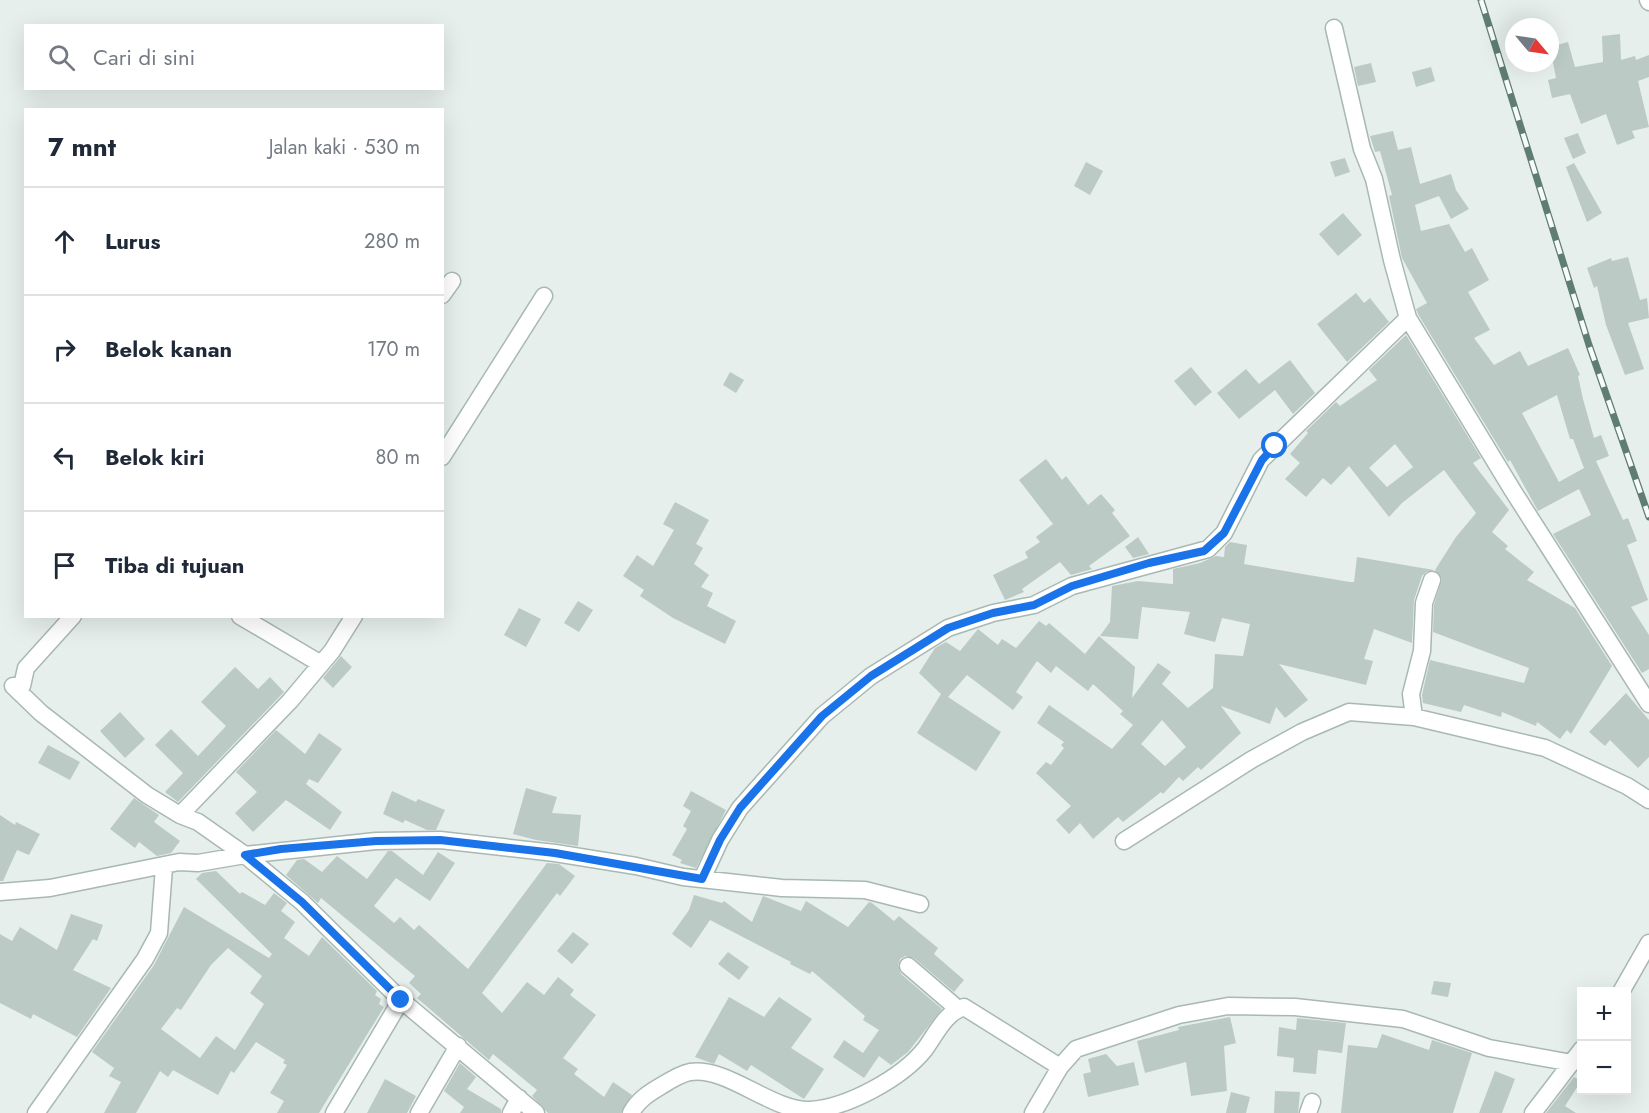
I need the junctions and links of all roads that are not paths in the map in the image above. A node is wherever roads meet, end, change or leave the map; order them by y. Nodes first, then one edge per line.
1 (1334, 28) dead end
2 (544, 296) dead end
3 (1408, 318) junction
4 (444, 454) edge
5 (1432, 580) dead end
6 (71, 618) edge
7 (243, 618) edge
8 (353, 618) edge
9 (321, 664) junction
10 (1649, 704) edge
11 (1414, 717) junction
12 (1649, 800) edge
13 (180, 815) junction
14 (1124, 841) dead end
15 (245, 855) junction
16 (164, 867) junction
17 (702, 879) junction
18 (0, 892) edge
19 (920, 904) dead end
20 (1649, 943) edge
21 (908, 966) dead end
22 (1624, 987) edge
23 (401, 1000) junction
24 (958, 1009) junction
25 (458, 1046) junction
26 (1577, 1056) edge
27 (1060, 1067) junction
28 (515, 1106) edge
29 (36, 1113) edge
30 (334, 1113) edge
31 (419, 1113) edge
32 (536, 1113) edge
33 (631, 1113) edge
34 (1033, 1113) edge
35 (1533, 1113) edge

1 - 3 street
2 - 4 street
3 - 10 street
3 - 17 street
5 - 11 street
6 - 13 street
7 - 9 street
8 - 9 street
9 - 13 street
11 - 12 street
11 - 14 street
13 - 15 street
15 - 16 street
15 - 17 street
15 - 23 street
16 - 18 street
16 - 29 street
17 - 19 street
20 - 22 street
21 - 24 street
23 - 25 street
23 - 30 street
24 - 27 street
24 - 33 street
25 - 28 street
25 - 31 street
26 - 27 street
26 - 35 street
27 - 34 street
28 - 32 street

